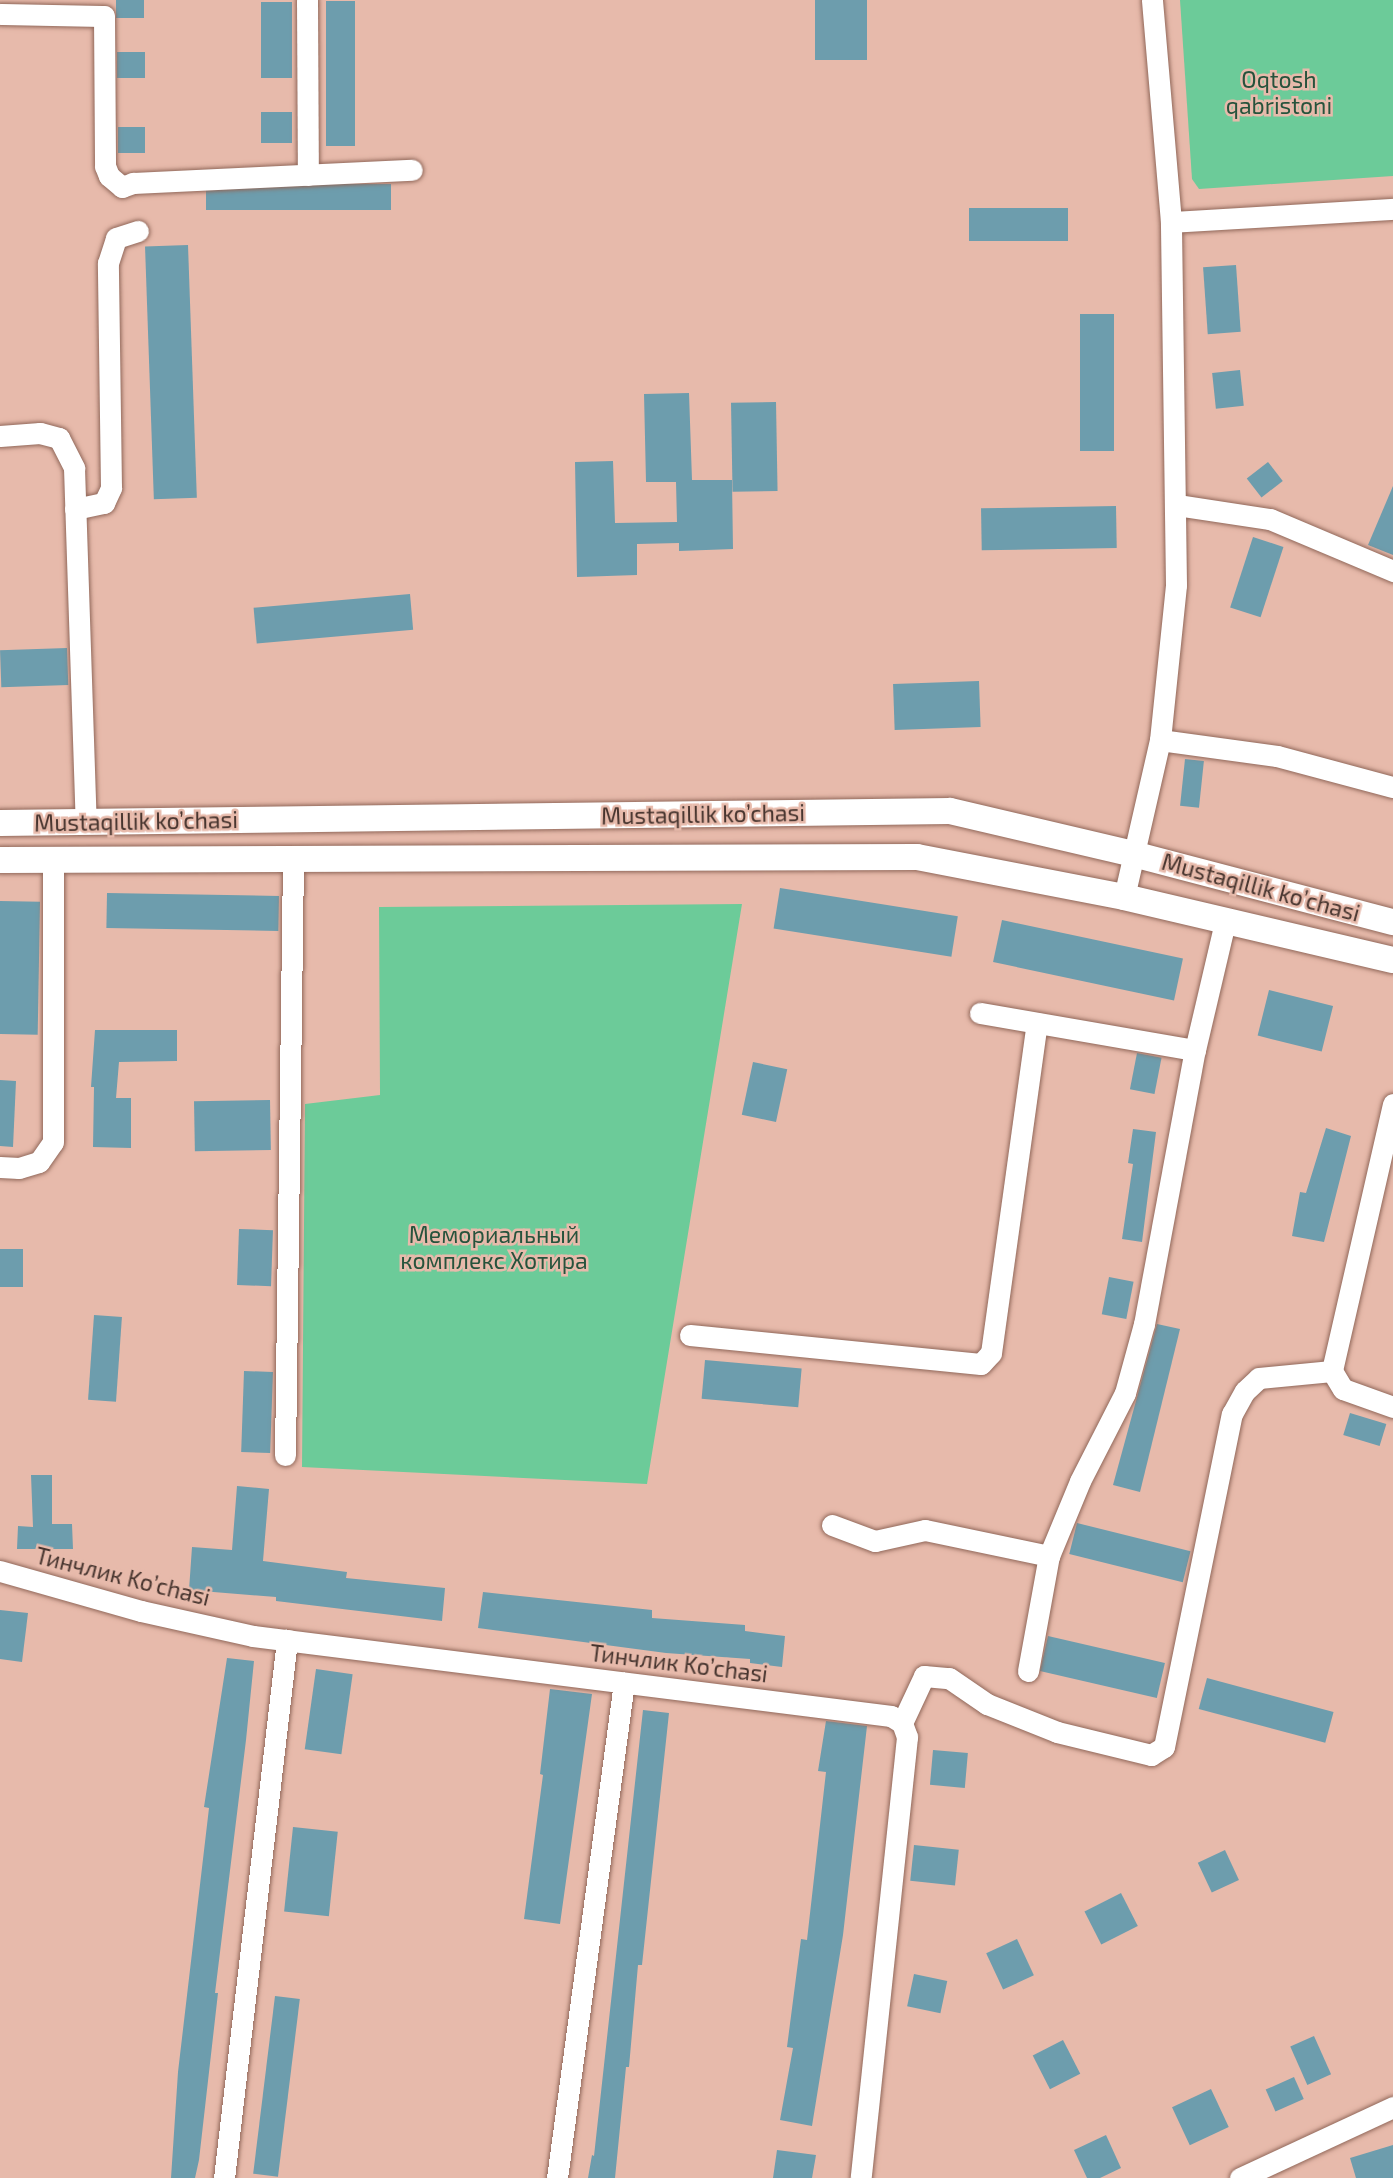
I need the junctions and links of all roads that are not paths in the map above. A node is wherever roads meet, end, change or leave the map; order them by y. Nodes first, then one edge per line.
1 (306, 0) edge
2 (1152, 0) edge
3 (91, 8) edge
4 (0, 14) edge
5 (412, 170) dead end
6 (308, 175) junction
7 (1393, 209) edge
8 (1171, 222) junction
9 (138, 231) dead end
10 (0, 436) edge
11 (1177, 505) junction
12 (75, 509) junction
13 (1393, 570) edge
14 (1160, 740) junction
15 (1393, 787) edge
16 (86, 822) junction
17 (0, 823) edge
18 (1133, 853) junction
19 (293, 859) junction
20 (0, 860) edge
21 (53, 860) junction
22 (1124, 897) junction
23 (1225, 922) junction
24 (1393, 922) edge
25 (1393, 960) edge
26 (980, 1013) dead end
27 (1037, 1023) junction
28 (1195, 1050) junction
29 (1393, 1104) edge
30 (0, 1167) edge
31 (690, 1335) dead end
32 (1332, 1371) junction
33 (1393, 1407) edge
34 (285, 1455) dead end
35 (832, 1525) dead end
36 (1049, 1556) junction
37 (0, 1571) edge
38 (287, 1640) junction
39 (1028, 1671) dead end
40 (624, 1683) junction
41 (902, 1723) junction
42 (1393, 2107) edge
43 (223, 2178) edge
44 (557, 2178) edge
45 (861, 2178) edge
46 (1240, 2178) edge

1 - 6 street
2 - 8 street
3 - 4 street
3 - 6 street
5 - 6 street
7 - 8 street
8 - 11 street
9 - 12 street
10 - 12 street
11 - 13 street
11 - 14 street
12 - 16 street
14 - 15 street
14 - 18 street
16 - 17 main road, Mustaqillik ko’chasi
16 - 18 main road, Mustaqillik ko’chasi
18 - 22 street
18 - 24 main road, Mustaqillik ko’chasi
19 - 21 main road, Mustaqillik ko’chasi
19 - 22 main road, Mustaqillik ko’chasi
19 - 34 street
20 - 21 main road, Mustaqillik ko’chasi
21 - 30 street
22 - 23 main road, Mustaqillik ko’chasi
23 - 25 main road, Mustaqillik ko’chasi
23 - 28 street
26 - 27 street
27 - 28 street
27 - 31 street
28 - 36 street
29 - 32 street
32 - 33 street
32 - 41 street
35 - 36 street
36 - 39 street
37 - 38 street, Тинчлик Ko’chasi
38 - 40 street, Тинчлик Ko’chasi
38 - 43 street
40 - 41 street, Тинчлик Ko’chasi
40 - 44 street
41 - 45 street
42 - 46 street

